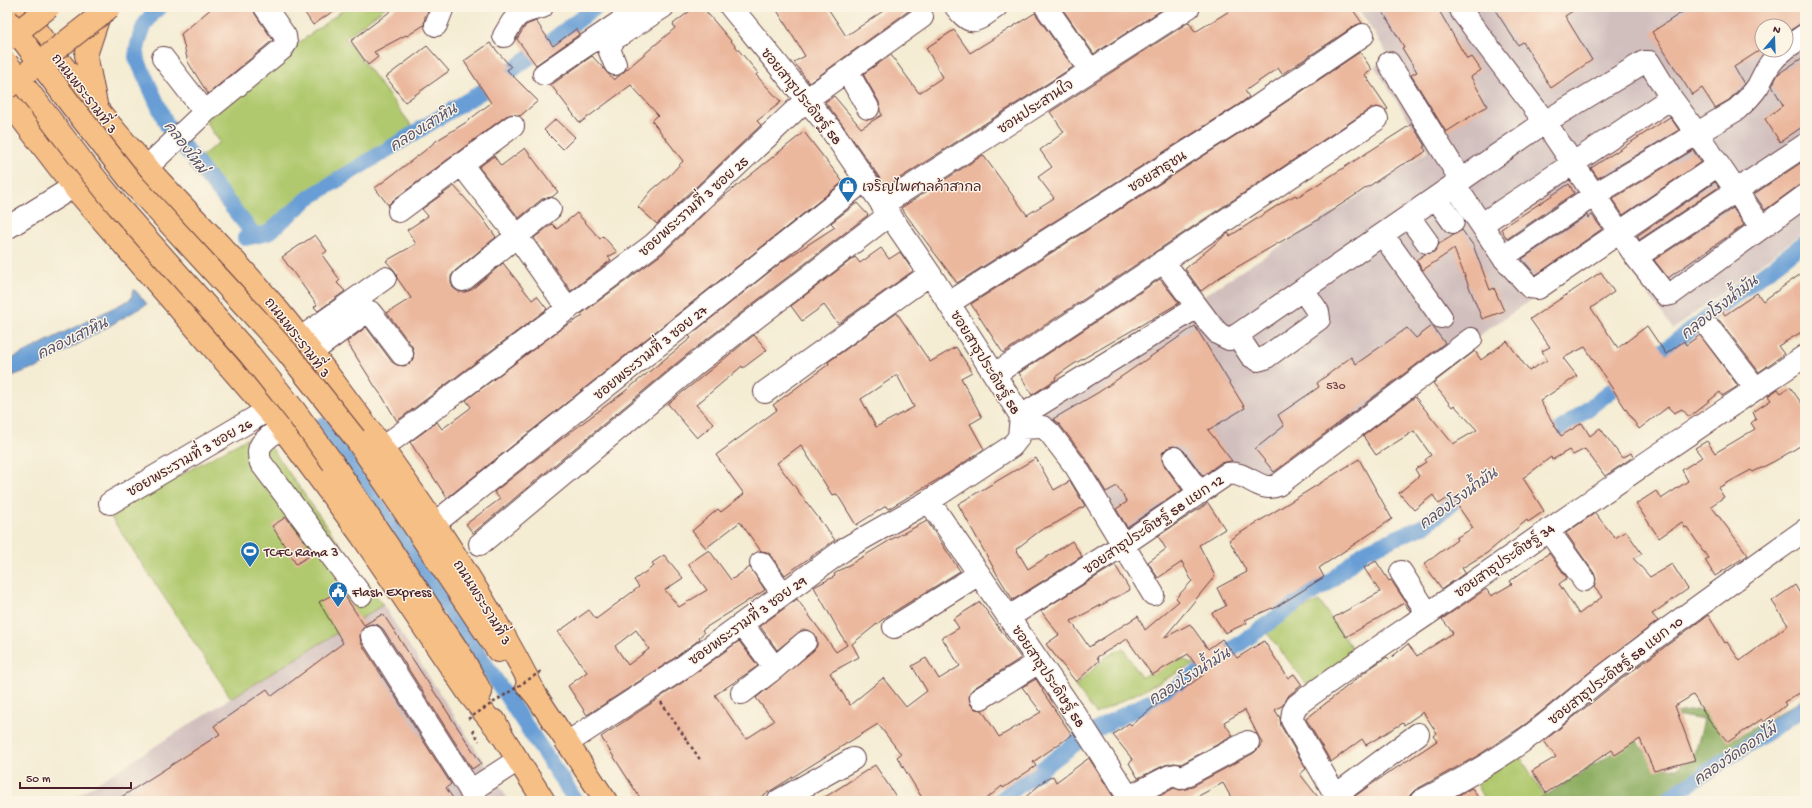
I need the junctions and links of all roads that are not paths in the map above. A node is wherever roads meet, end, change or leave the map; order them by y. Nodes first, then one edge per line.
1 (49, 7) edge
2 (102, 7) edge
3 (110, 7) edge
4 (265, 7) edge
5 (542, 7) edge
6 (642, 7) edge
7 (663, 7) edge
8 (731, 7) edge
9 (956, 7) edge
10 (996, 7) edge
11 (1046, 7) edge
12 (1189, 7) edge
13 (1460, 7) edge
14 (19, 12) edge
15 (922, 17) dead end
16 (1362, 35) dead end
17 (1805, 35) edge
18 (504, 36) dead end
19 (7, 40) edge
20 (1794, 43) edge
21 (163, 58) dead end
22 (1773, 58) edge
23 (7, 63) edge
24 (1389, 63) dead end
25 (614, 64) dead end
26 (1090, 70) junction
27 (846, 71) junction
28 (544, 74) dead end
29 (7, 88) edge
30 (1671, 98) junction
31 (7, 100) edge
32 (806, 100) junction
33 (868, 108) dead end
34 (97, 110) junction
35 (203, 114) junction
36 (1377, 119) dead end
37 (1545, 122) junction
38 (513, 126) dead end
39 (1698, 133) junction
40 (1805, 145) edge
41 (131, 149) junction
42 (154, 160) junction
43 (462, 164) junction
44 (1572, 164) junction
45 (1718, 165) junction
46 (865, 180) junction
47 (1458, 182) junction
48 (75, 189) junction
49 (1736, 191) junction
50 (1594, 195) junction
51 (1805, 196) edge
52 (1436, 198) junction
53 (550, 209) dead end
54 (885, 210) junction
55 (399, 211) dead end
56 (1410, 217) junction
57 (1453, 222) dead end
58 (1482, 224) junction
59 (1761, 227) junction
60 (7, 228) edge
61 (1619, 232) junction
62 (1383, 235) junction
63 (517, 236) junction
64 (1427, 242) dead end
65 (1503, 256) junction
66 (1636, 257) junction
67 (1163, 261) junction
68 (930, 274) junction
69 (385, 278) dead end
70 (463, 280) dead end
71 (1303, 290) junction
72 (948, 303) junction
73 (1197, 306) junction
74 (568, 309) junction
75 (1440, 317) dead end
76 (1710, 329) dead end
77 (1237, 335) junction
78 (1471, 339) dead end
79 (306, 345) junction
80 (402, 354) dead end
81 (1805, 356) edge
82 (995, 374) junction
83 (1756, 389) junction
84 (765, 392) dead end
85 (268, 410) junction
86 (1021, 422) junction
87 (282, 427) junction
88 (382, 448) junction
89 (1174, 458) dead end
90 (1200, 493) junction
91 (929, 501) junction
92 (110, 503) dead end
93 (434, 524) junction
94 (1548, 530) junction
95 (1805, 530) edge
96 (480, 544) dead end
97 (1123, 545) junction
98 (762, 563) dead end
99 (1401, 572) dead end
100 (979, 574) junction
101 (1584, 580) dead end
102 (783, 594) junction
103 (1153, 594) dead end
104 (361, 595) dead end
105 (1428, 614) junction
106 (1009, 617) junction
107 (742, 624) junction
108 (894, 627) dead end
109 (372, 636) dead end
110 (805, 642) dead end
111 (1039, 662) junction
112 (775, 668) junction
113 (742, 693) dead end
114 (537, 697) junction
115 (981, 698) dead end
116 (1418, 734) dead end
117 (502, 735) junction
118 (1248, 742) dead end
119 (567, 743) junction
120 (853, 759) dead end
121 (518, 760) junction
122 (474, 796) edge
123 (1337, 798) edge
124 (1130, 799) edge
125 (544, 801) edge
126 (606, 801) edge
127 (778, 801) edge
128 (1421, 801) edge

1 - 19 main road, bridge
2 - 34 main road
3 - 29 main road, bridge
4 - 35 street
5 - 18 street
6 - 28 street
7 - 25 street
8 - 32 street, ซอยสาธุประดิษฐ์ 58
9 - 10 street
11 - 26 street
12 - 26 street, ซอนประสานใจ
13 - 37 street
14 - 34 main road, ถนนพระรามที่ 3
14 - 114 main road, ถนนพระรามที่ 3, bridge
15 - 27 street, ซอยพระรามที่ 3 ซอย 25
16 - 72 street, ซอยสาธุชน
17 - 20 street
21 - 35 street
22 - 39 street
23 - 117 main road, bridge
24 - 47 street
26 - 54 street, ซอนประสานใจ
27 - 32 street, ซอยพระรามที่ 3 ซอย 25
27 - 33 street
30 - 37 street
30 - 39 street
30 - 44 street
31 - 48 main road
32 - 46 street, ซอยสาธุประดิษฐ์ 58
32 - 74 street, ซอยพระรามที่ 3 ซอย 25
34 - 41 main road, ถนนพระรามที่ 3
35 - 42 street
36 - 67 street
37 - 44 street
37 - 47 street
38 - 43 street
39 - 45 street
39 - 50 street
40 - 49 street
41 - 42 main road, ถนนพระรามที่ 3
41 - 48 main road
42 - 79 main road, ถนนพระรามที่ 3
43 - 55 street
43 - 63 street
44 - 50 street
44 - 58 street
45 - 49 street
45 - 61 street
46 - 54 street, ซอยสาธุประดิษฐ์ 58
46 - 93 street, ซอยพระรามที่ 3 ซอย 27
47 - 52 street
47 - 58 street
48 - 60 street
48 - 85 main road
49 - 59 street
49 - 66 street
50 - 61 street
50 - 65 street
51 - 59 street
52 - 56 street
52 - 57 street
53 - 63 street
54 - 68 street, ซอยสาธุประดิษฐ์ 58
54 - 96 street, ซอนประสานใจ
56 - 62 street
56 - 64 street
58 - 65 street
59 - 66 street
61 - 65 street
61 - 66 street
62 - 71 street
62 - 75 street
63 - 70 street
63 - 74 street
67 - 73 street
67 - 82 street
68 - 72 street, ซอยสาธุประดิษฐ์ 58
68 - 84 street
69 - 79 street
71 - 77 street
71 - 77 street
72 - 82 street, ซอยสาธุประดิษฐ์ 58
73 - 77 street
73 - 86 street
74 - 88 street, ซอยพระรามที่ 3 ซอย 25
76 - 83 street
78 - 90 street, ซอยสาธุประดิษฐ์ 58 แยก 12
79 - 80 street
79 - 88 main road, ถนนพระรามที่ 3
81 - 83 street, ซอยสาธุประดิษฐ์ 34
82 - 86 street, ซอยสาธุประดิษฐ์ 58
83 - 94 street, ซอยสาธุประดิษฐ์ 34
85 - 87 main road
85 - 92 street, ซอยพระรามที่ 3 ซอย 26
86 - 91 street, ซอยสาธุประดิษฐ์ 58
86 - 97 street
87 - 104 street
87 - 117 main road
88 - 93 main road, ถนนพระรามที่ 3
89 - 90 street
90 - 97 street, ซอยสาธุประดิษฐ์ 58 แยก 12
91 - 100 street, ซอยสาธุประดิษฐ์ 58
91 - 102 street, ซอยพระรามที่ 3 ซอย 29
93 - 114 main road, ถนนพระรามที่ 3
94 - 101 street
94 - 105 street, ซอยสาธุประดิษฐ์ 34
95 - 128 street, ซอยสาธุประดิษฐ์ 58 แยก 10
97 - 103 street
97 - 106 street, ซอยสาธุประดิษฐ์ 58 แยก 12
98 - 102 street
99 - 105 street
100 - 106 street, ซอยสาธุประดิษฐ์ 58
100 - 108 street
102 - 107 street, ซอยพระรามที่ 3 ซอย 29
105 - 123 street, ซอยสาธุประดิษฐ์ 34
106 - 111 street, ซอยสาธุประดิษฐ์ 58
107 - 112 street
107 - 119 street, ซอยพระรามที่ 3 ซอย 29
109 - 122 street
110 - 112 street
111 - 115 street
111 - 124 street, ซอยสาธุประดิษฐ์ 58
112 - 113 street
114 - 119 main road, ถนนพระรามที่ 3
116 - 123 street
117 - 121 main road
118 - 124 street
119 - 126 main road, ถนนพระรามที่ 3
120 - 127 street
121 - 122 street
121 - 125 main road

